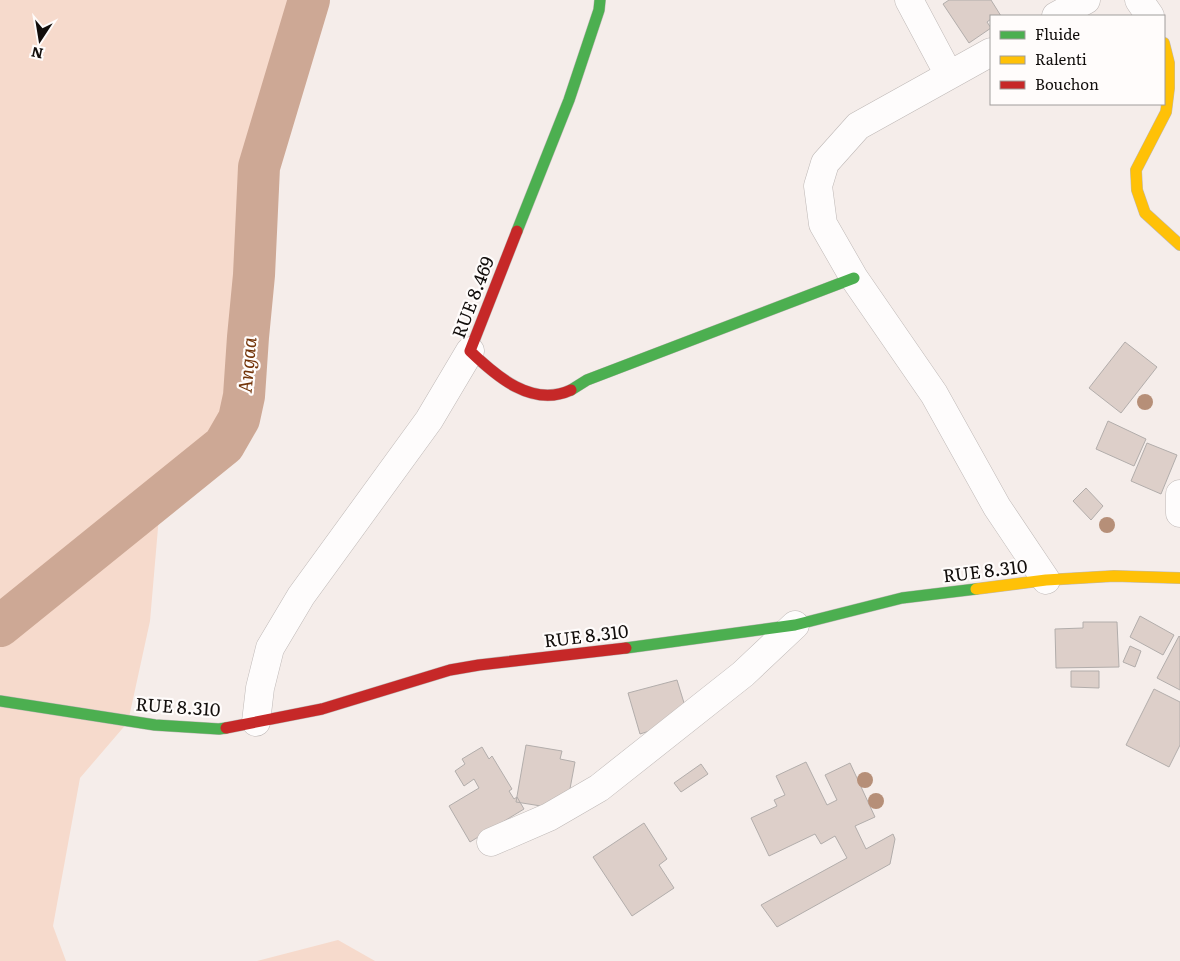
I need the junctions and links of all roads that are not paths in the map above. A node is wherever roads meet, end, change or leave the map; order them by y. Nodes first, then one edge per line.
1 (600, 0) edge
2 (909, 0) edge
3 (1086, 0) edge
4 (1139, 0) edge
5 (1058, 15) edge
6 (1149, 15) edge
7 (1165, 47) edge
8 (990, 53) edge
9 (949, 76) junction
10 (1180, 245) edge
11 (854, 278) junction
12 (470, 351) junction
13 (1180, 494) edge
14 (1180, 513) edge
15 (1180, 578) edge
16 (1046, 580) junction
17 (795, 625) junction
18 (0, 701) edge
19 (256, 722) junction
20 (491, 842) dead end

1 - 12 street, RUE 8.469
2 - 9 street
3 - 5 street
4 - 6 street
7 - 10 street
8 - 9 street
9 - 11 street
11 - 12 street, RUE 8.469
11 - 16 street
12 - 19 street
13 - 14 street
15 - 16 street, RUE 8.310
16 - 17 street, RUE 8.310
17 - 19 street, RUE 8.310
17 - 20 street
18 - 19 street, RUE 8.310

